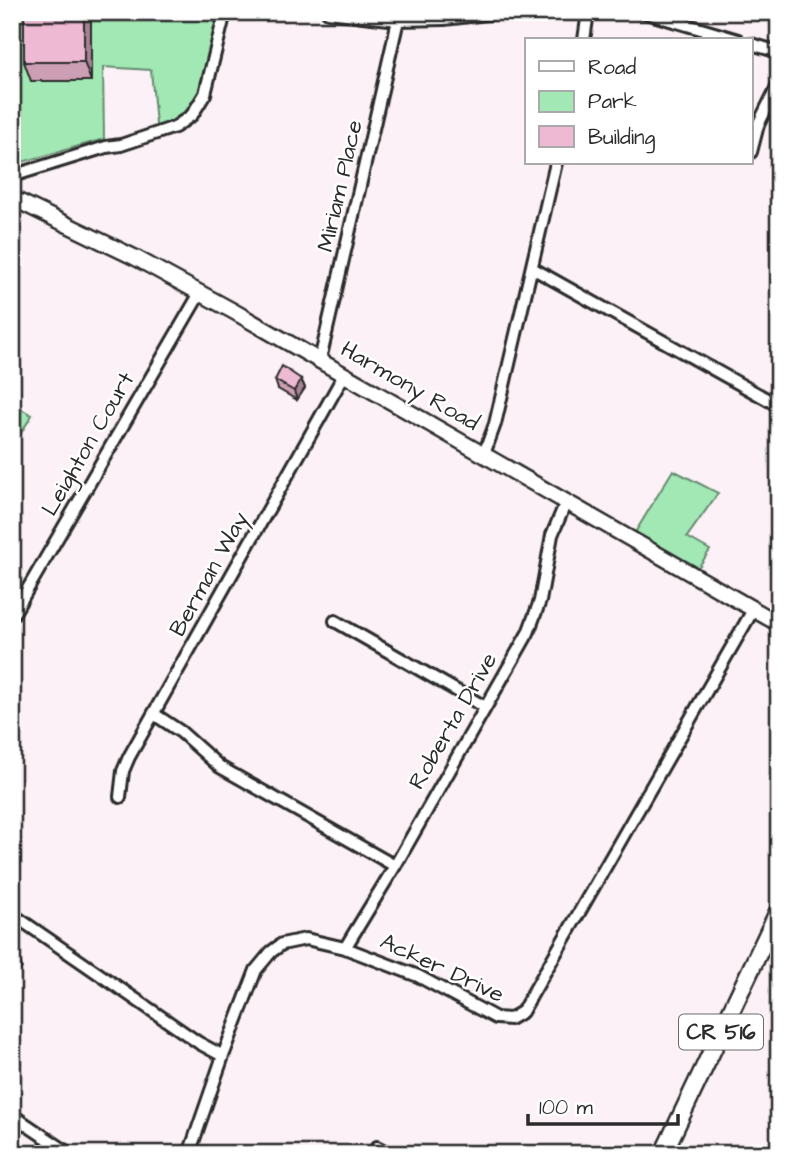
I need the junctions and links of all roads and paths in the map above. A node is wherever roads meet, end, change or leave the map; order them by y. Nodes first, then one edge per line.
1 (225, 12) edge
2 (328, 12) edge
3 (505, 12) edge
4 (588, 12) edge
5 (643, 12) edge
6 (398, 20) junction
7 (584, 38) edge
8 (731, 38) edge
9 (752, 44) edge
10 (779, 52) edge
11 (779, 83) edge
12 (752, 148) edge
13 (556, 164) edge
14 (12, 176) edge
15 (12, 198) edge
16 (532, 268) junction
17 (200, 293) junction
18 (320, 360) junction
19 (344, 375) junction
20 (779, 406) edge
21 (484, 454) junction
22 (566, 502) junction
23 (753, 610) junction
24 (12, 616) edge
25 (335, 621) dead end
26 (779, 624) edge
27 (485, 707) junction
28 (154, 714) junction
29 (120, 797) dead end
30 (395, 866) junction
31 (779, 910) edge
32 (12, 914) edge
33 (345, 948) junction
34 (223, 1056) junction
35 (12, 1115) edge
36 (377, 1147) dead end
37 (70, 1154) edge
38 (189, 1154) edge
39 (390, 1154) edge
40 (663, 1154) edge

1 - 14 street
2 - 6 street
3 - 6 street
4 - 7 street
5 - 8 street
6 - 18 street, Miriam Place
9 - 10 street
11 - 12 street
13 - 16 street
15 - 17 street, Harmony Road
16 - 20 street
16 - 21 street
17 - 18 street, Harmony Road
17 - 24 street, Leighton Court
18 - 19 street, Harmony Road
19 - 21 street, Harmony Road
19 - 28 street, Berman Way
21 - 22 street, Harmony Road
22 - 23 street, Harmony Road
22 - 27 street, Roberta Drive
23 - 26 street, Harmony Road
23 - 33 street, Acker Drive
25 - 27 street
27 - 30 street, Roberta Drive
28 - 29 street, Berman Way
28 - 30 street
30 - 33 street, Roberta Drive
31 - 40 main road, CR 516
32 - 34 street
33 - 34 street, Acker Drive
34 - 38 street, Acker Drive
35 - 37 street
36 - 39 street

